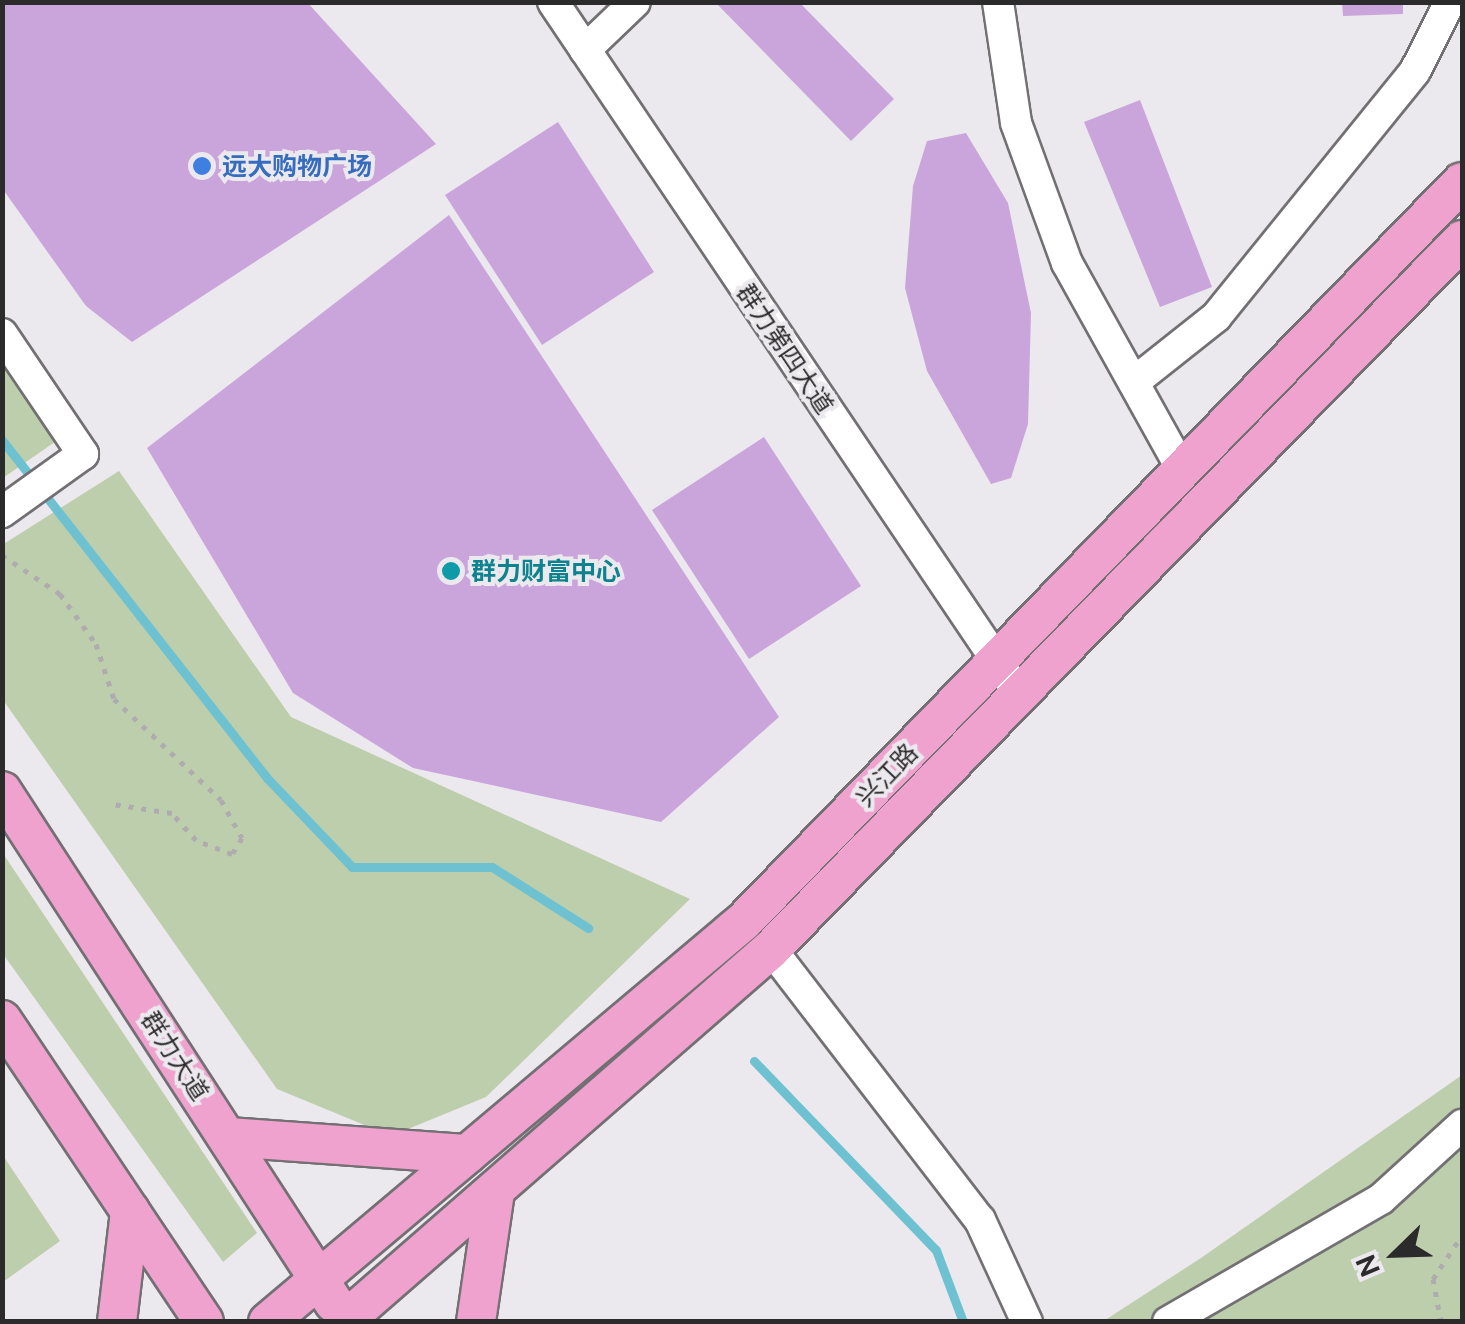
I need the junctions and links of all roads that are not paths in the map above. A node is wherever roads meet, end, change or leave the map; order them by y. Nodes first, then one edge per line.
1 (553, 2) edge
2 (636, 2) edge
3 (998, 2) edge
4 (1450, 2) edge
5 (585, 50) junction
6 (1462, 182) edge
7 (1462, 240) edge
8 (2, 334) edge
9 (1134, 382) junction
10 (1183, 470) junction
11 (2, 512) edge
12 (1008, 679) junction
13 (2, 791) edge
14 (771, 949) junction
15 (2, 1020) edge
16 (636, 1043) junction
17 (1462, 1124) edge
18 (228, 1137) junction
19 (468, 1154) junction
20 (495, 1190) junction
21 (130, 1210) junction
22 (320, 1282) junction
23 (345, 1321) edge
24 (117, 1322) edge
25 (204, 1322) edge
26 (268, 1322) edge
27 (476, 1322) edge
28 (1028, 1322) edge
29 (1168, 1322) edge

1 - 5 street, 群力第四大道
2 - 5 street
3 - 9 street
4 - 9 street
5 - 12 street, 群力第四大道
6 - 10 main road, 兴江路
7 - 12 main road, 兴江路
8 - 11 street
9 - 10 street
10 - 12 main road, 兴江路
12 - 14 main road, 兴江路
12 - 16 main road, 兴江路
13 - 18 main road, 群力大道
14 - 16 main road, 兴江路
14 - 28 street
15 - 21 main road
16 - 19 main road, 兴江路
16 - 20 main road, 兴江路
17 - 29 street
18 - 19 main road
18 - 22 main road, 群力大道
19 - 22 main road, 兴江路
20 - 23 main road, 兴江路
20 - 27 main road
21 - 24 main road
21 - 25 main road
22 - 23 main road, 群力大道
22 - 26 main road, 兴江路

